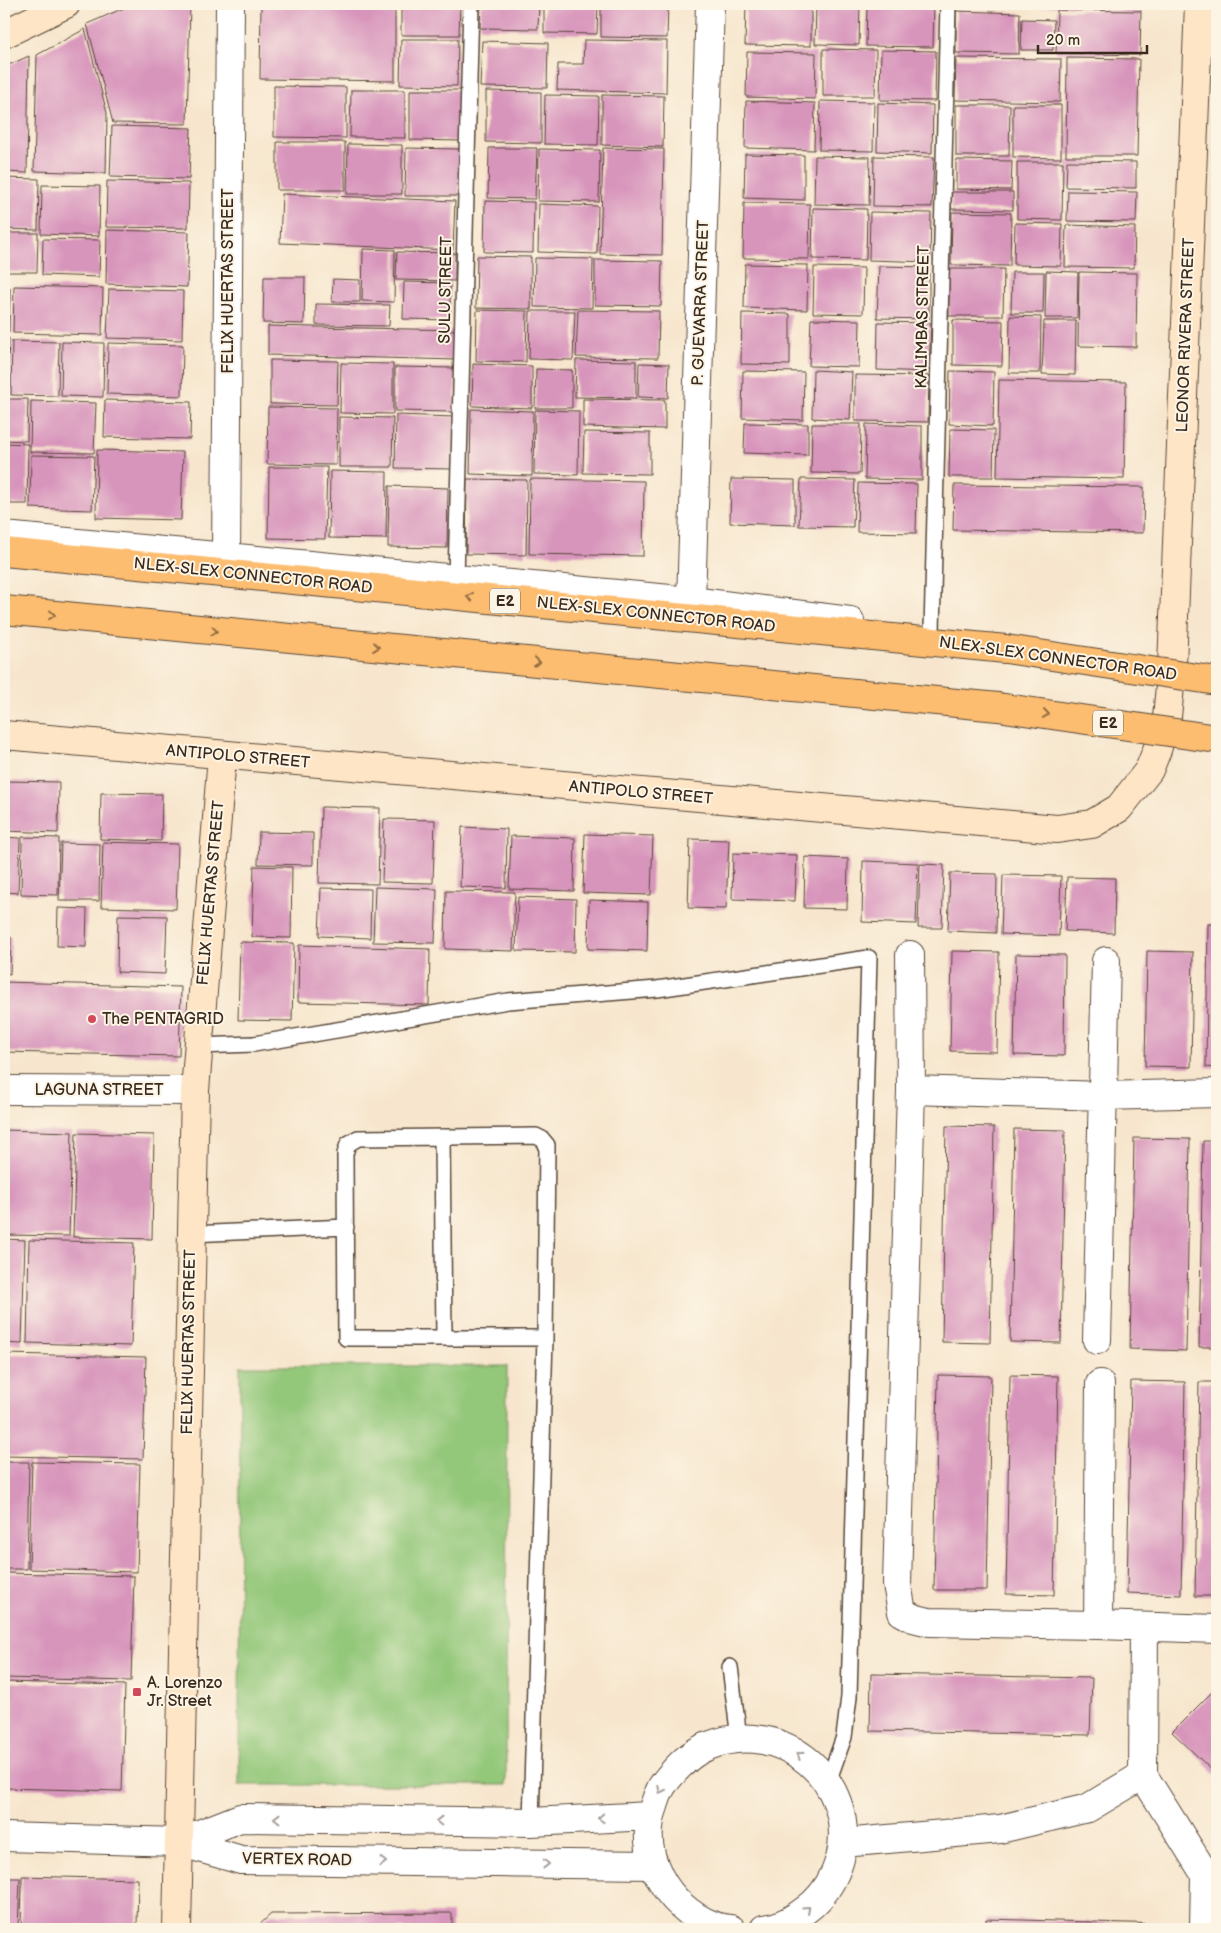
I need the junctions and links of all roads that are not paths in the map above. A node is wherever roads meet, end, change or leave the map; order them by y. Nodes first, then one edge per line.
1 (66, 4) edge
2 (230, 4) edge
3 (471, 4) edge
4 (710, 4) edge
5 (948, 4) edge
6 (1199, 4) edge
7 (4, 34) edge
8 (4, 536) edge
9 (4, 552) edge
10 (226, 558) junction
11 (456, 578) junction
12 (691, 601) junction
13 (4, 610) edge
14 (932, 631) junction
15 (1172, 666) junction
16 (1217, 676) edge
17 (1217, 681) edge
18 (4, 735) edge
19 (1217, 739) edge
20 (222, 756) junction
21 (910, 955) dead end
22 (1106, 962) dead end
23 (198, 1046) junction
24 (4, 1090) edge
25 (911, 1090) junction
26 (195, 1091) junction
27 (1217, 1093) edge
28 (1103, 1096) junction
29 (442, 1137) junction
30 (346, 1227) junction
31 (191, 1234) junction
32 (444, 1338) junction
33 (545, 1338) junction
34 (1097, 1340) dead end
35 (1100, 1384) dead end
36 (1098, 1625) junction
37 (1144, 1627) junction
38 (1217, 1629) edge
39 (730, 1668) dead end
40 (739, 1738) junction
41 (1143, 1775) junction
42 (828, 1782) junction
43 (650, 1816) junction
44 (531, 1822) junction
45 (4, 1838) edge
46 (179, 1842) junction
47 (843, 1843) junction
48 (654, 1865) junction
49 (1211, 1875) edge
50 (177, 1929) edge
51 (731, 1929) edge
52 (764, 1929) edge
53 (1204, 1929) edge

1 - 7 street
2 - 10 street, FELIX HUERTAS STREET
3 - 11 lane, SULU STREET
4 - 12 street, P. GUEVARRA STREET
5 - 14 lane, KALIMBAS STREET
6 - 15 street, LEONOR RIVERA STREET
8 - 10 street
17 -> 9 highway, NLEX-SLEX CONNECTOR ROAD / E2, bridge
10 - 11 street
11 - 12 street
12 - 14 street
13 -> 19 highway, E2, bridge
14 - 15 street
15 - 16 street
15 - 20 street, ANTIPOLO STREET
18 - 20 street, ANTIPOLO STREET
20 - 23 street, FELIX HUERTAS STREET
21 - 25 street
22 - 28 street
23 - 26 street, FELIX HUERTAS STREET
23 - 42 lane
24 - 26 street, LAGUNA STREET
25 - 28 street
25 - 36 street
26 - 31 street, FELIX HUERTAS STREET
27 - 28 street
28 - 34 street
29 - 30 lane
29 - 32 lane
29 - 33 lane
30 - 31 lane
30 - 32 lane
31 - 46 street, FELIX HUERTAS STREET
32 - 33 lane
33 - 44 lane
35 - 36 street
36 - 37 street
37 - 38 street
37 - 41 street
39 - 40 lane
42 -> 40 street
40 -> 43 street
41 - 47 street
41 - 49 street
42 - 47 street
43 -> 44 street
43 - 48 street
44 -> 46 street
45 - 46 street
46 -> 48 street, VERTEX ROAD
46 - 50 street, FELIX HUERTAS STREET
52 -> 47 street
48 - 51 street
49 - 53 street

